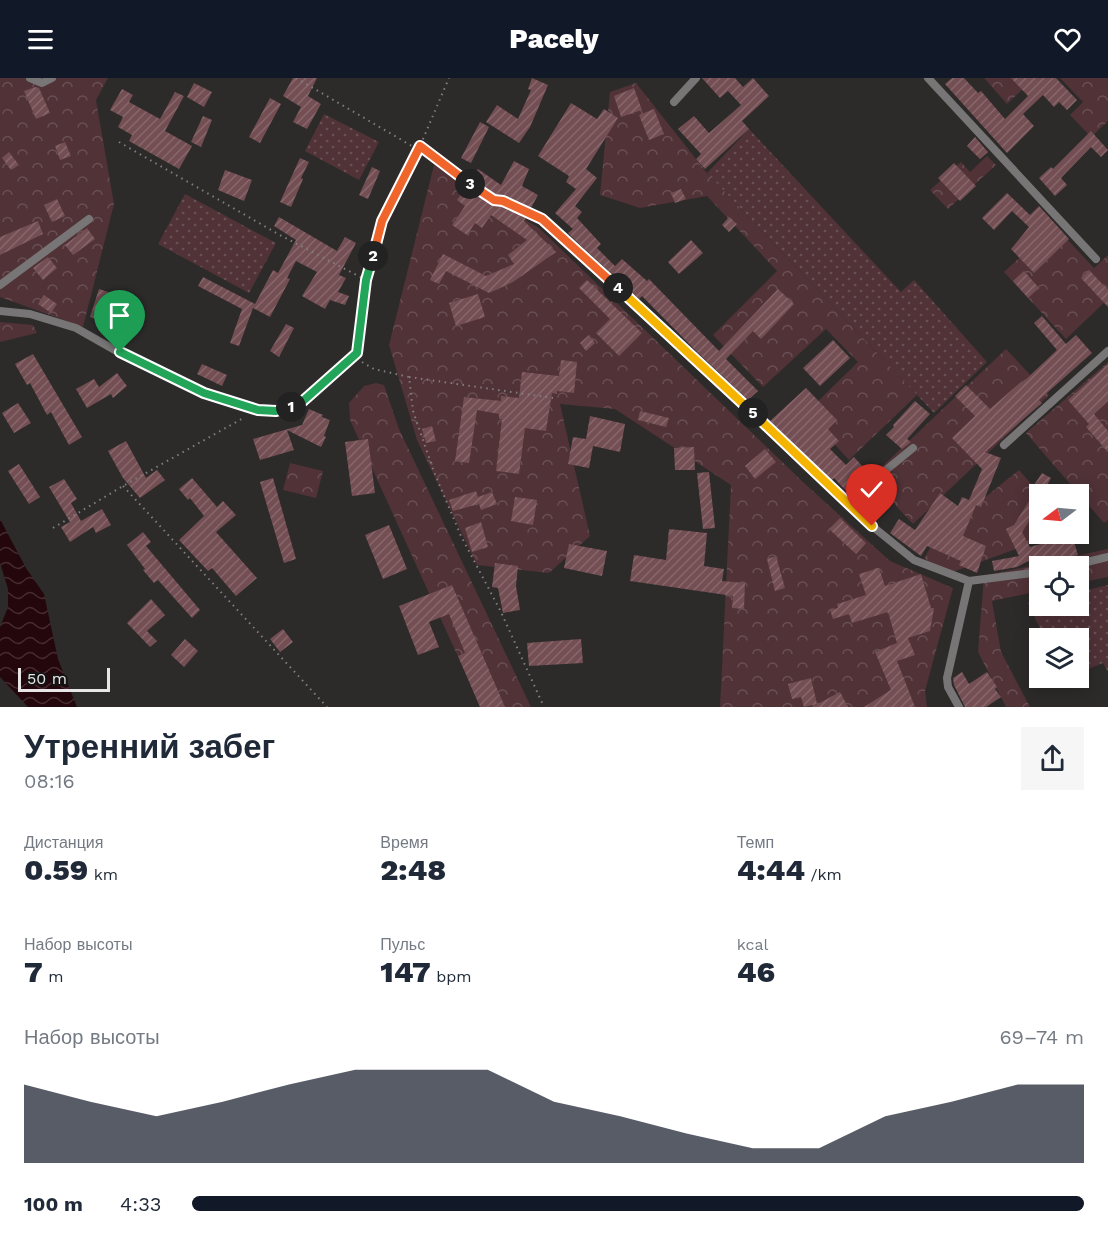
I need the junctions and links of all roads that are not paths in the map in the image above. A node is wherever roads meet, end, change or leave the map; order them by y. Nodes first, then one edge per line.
1 (30, 78) edge
2 (52, 78) edge
3 (696, 78) edge
4 (928, 78) edge
5 (674, 102) dead end
6 (89, 219) dead end
7 (542, 219) road end
8 (1096, 259) dead end
9 (0, 285) edge
10 (0, 311) edge
11 (1108, 351) edge
12 (357, 353) road end
13 (1004, 445) dead end
14 (913, 448) dead end
15 (848, 501) junction
16 (1108, 557) edge
17 (1089, 562) edge
18 (1029, 573) edge
19 (969, 581) junction
20 (959, 707) edge

1 - 2 lane
3 - 5 lane
4 - 8 lane
6 - 9 lane
7 - 15 lane
10 - 12 lane
11 - 13 lane
14 - 15 lane
15 - 19 lane
16 - 17 lane
18 - 19 lane
19 - 20 lane

